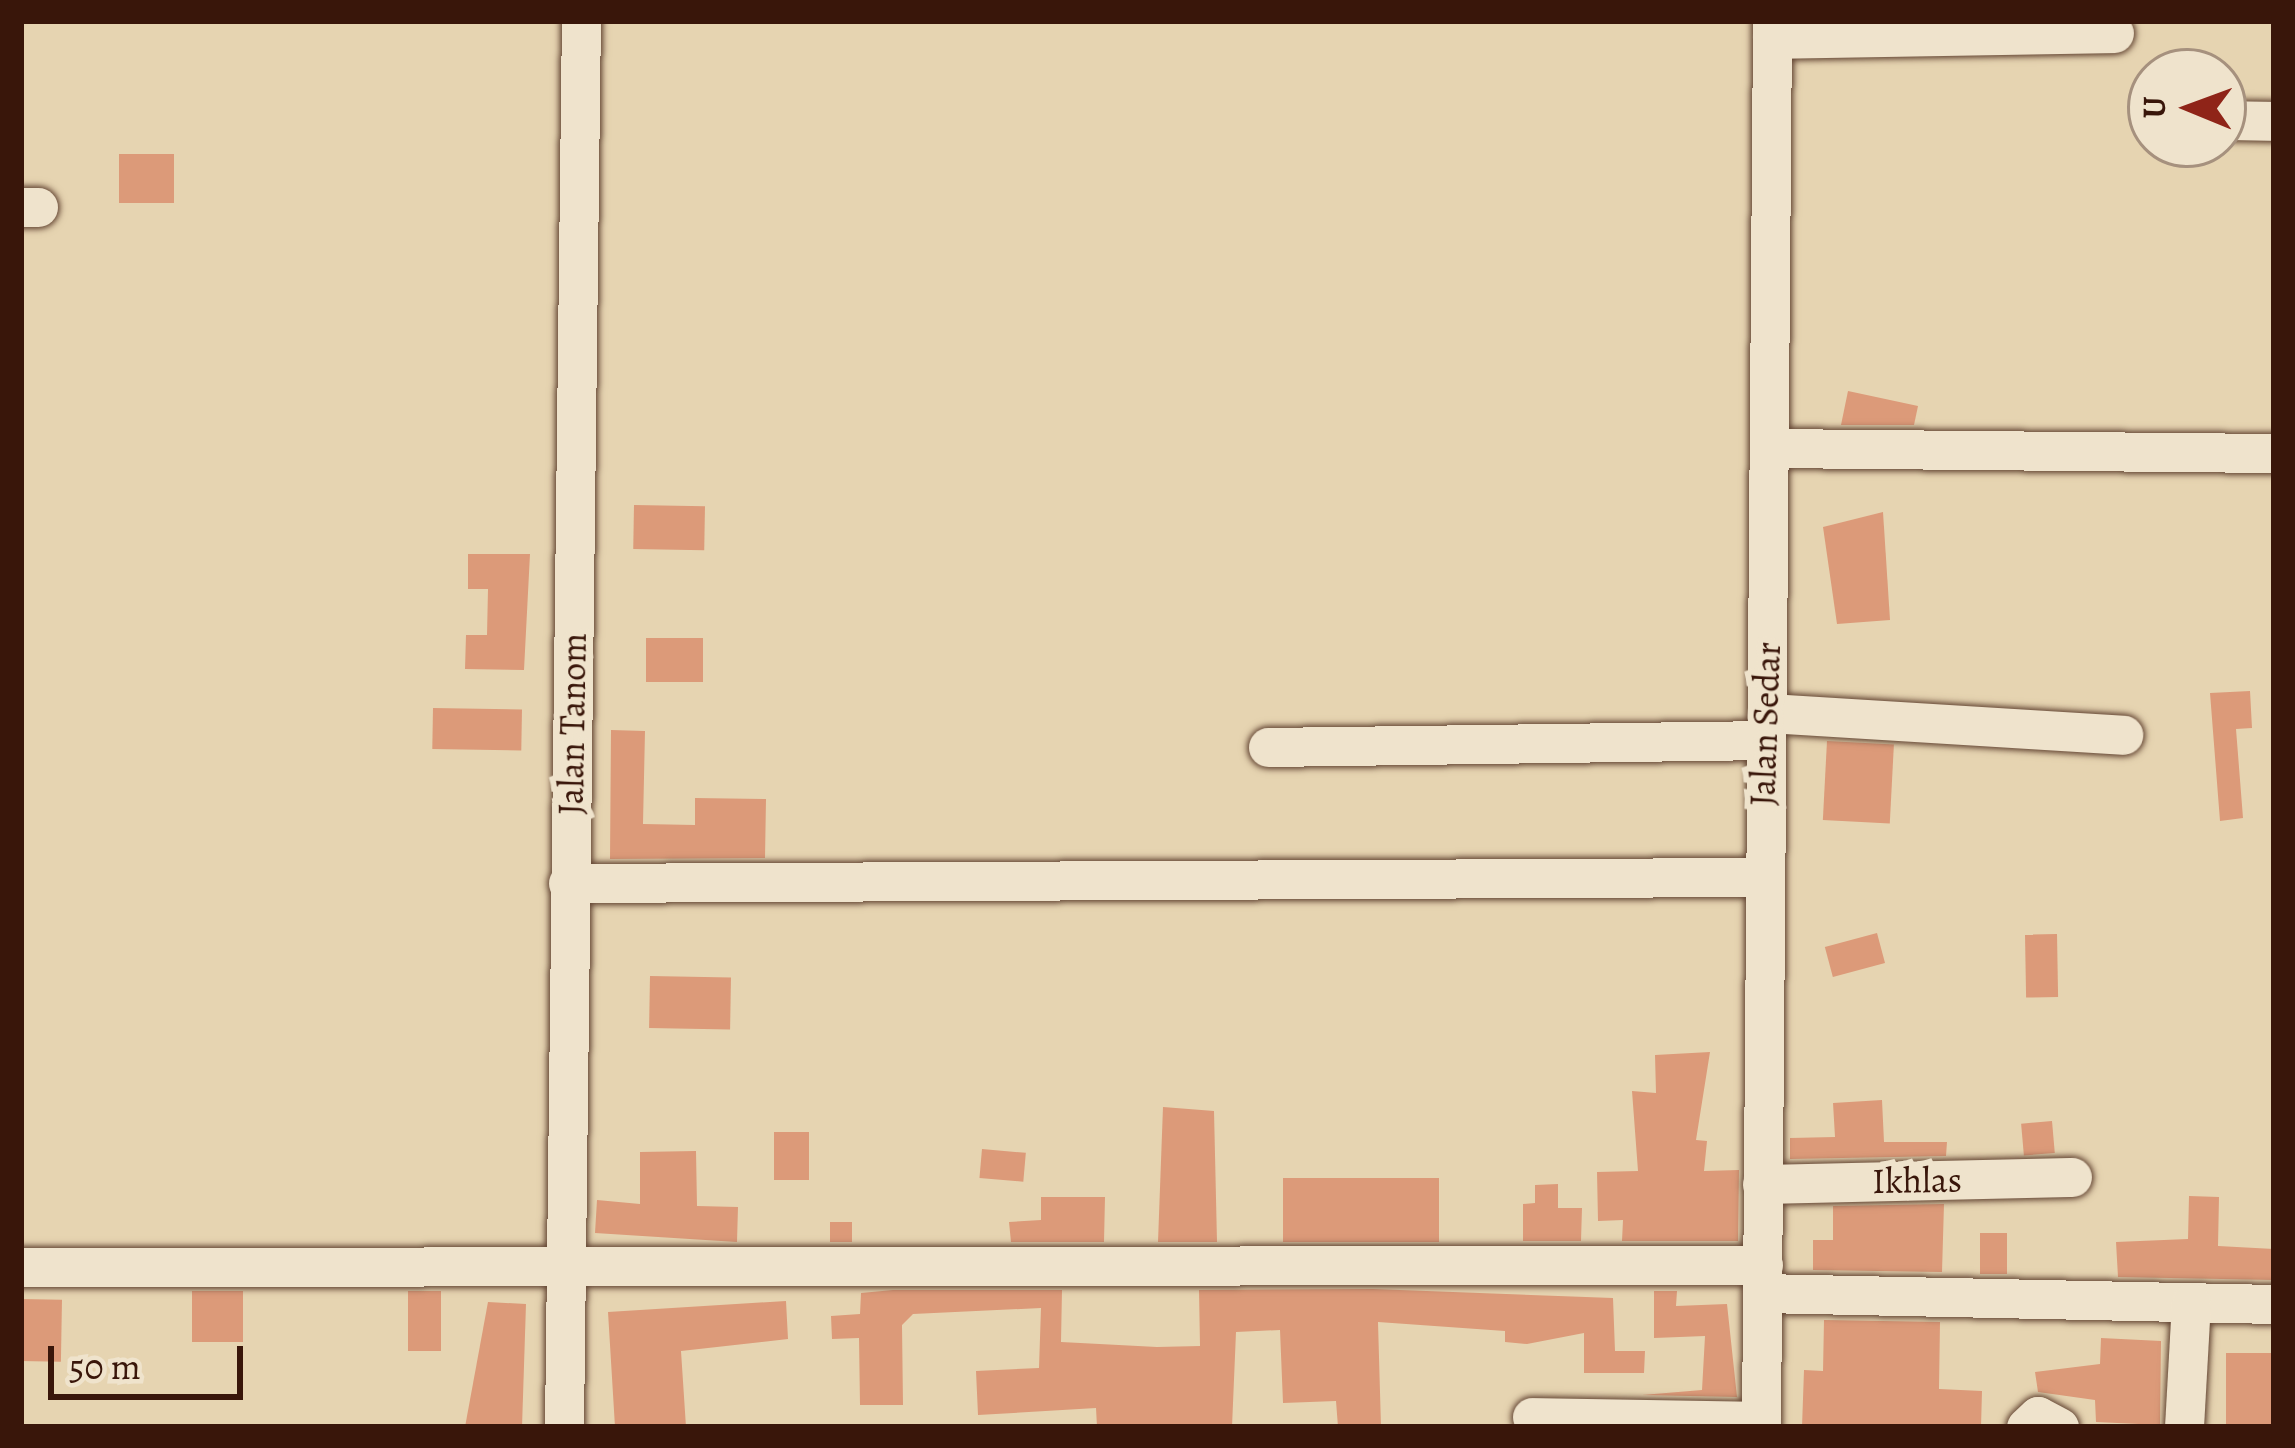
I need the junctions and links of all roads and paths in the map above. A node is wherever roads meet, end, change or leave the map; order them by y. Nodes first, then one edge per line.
1 (581, 21) edge
2 (1772, 30) edge
3 (2114, 33) dead end
4 (1771, 448) junction
5 (2274, 453) edge
6 (1767, 726) junction
7 (2123, 735) dead end
8 (1268, 747) dead end
9 (1759, 877) junction
10 (568, 883) junction
11 (2072, 1177) dead end
12 (1762, 1184) junction
13 (21, 1267) edge
14 (565, 1269) junction
15 (1762, 1279) junction
16 (2191, 1303) junction
17 (2274, 1304) edge
18 (1532, 1417) dead end
19 (1761, 1424) edge
20 (564, 1427) edge
21 (2026, 1427) edge
22 (2059, 1427) edge
23 (2184, 1427) edge

1 - 10 street, Jalan Tanom
2 - 3 street
2 - 4 street, Jalan Sedar
4 - 5 street
4 - 6 street, Jalan Sedar
6 - 7 street
6 - 8 street
6 - 9 street, Jalan Sedar
9 - 10 street
9 - 12 street, Jalan Sedar
10 - 14 street, Jalan Tanom
11 - 12 street, Ikhlas
12 - 15 street, Jalan Sedar
13 - 14 street
14 - 15 street
14 - 20 street, Jalan Tanom
15 - 16 street
15 - 19 street, Jalan Sedar
16 - 17 street
16 - 23 street
18 - 19 street
21 - 22 street

